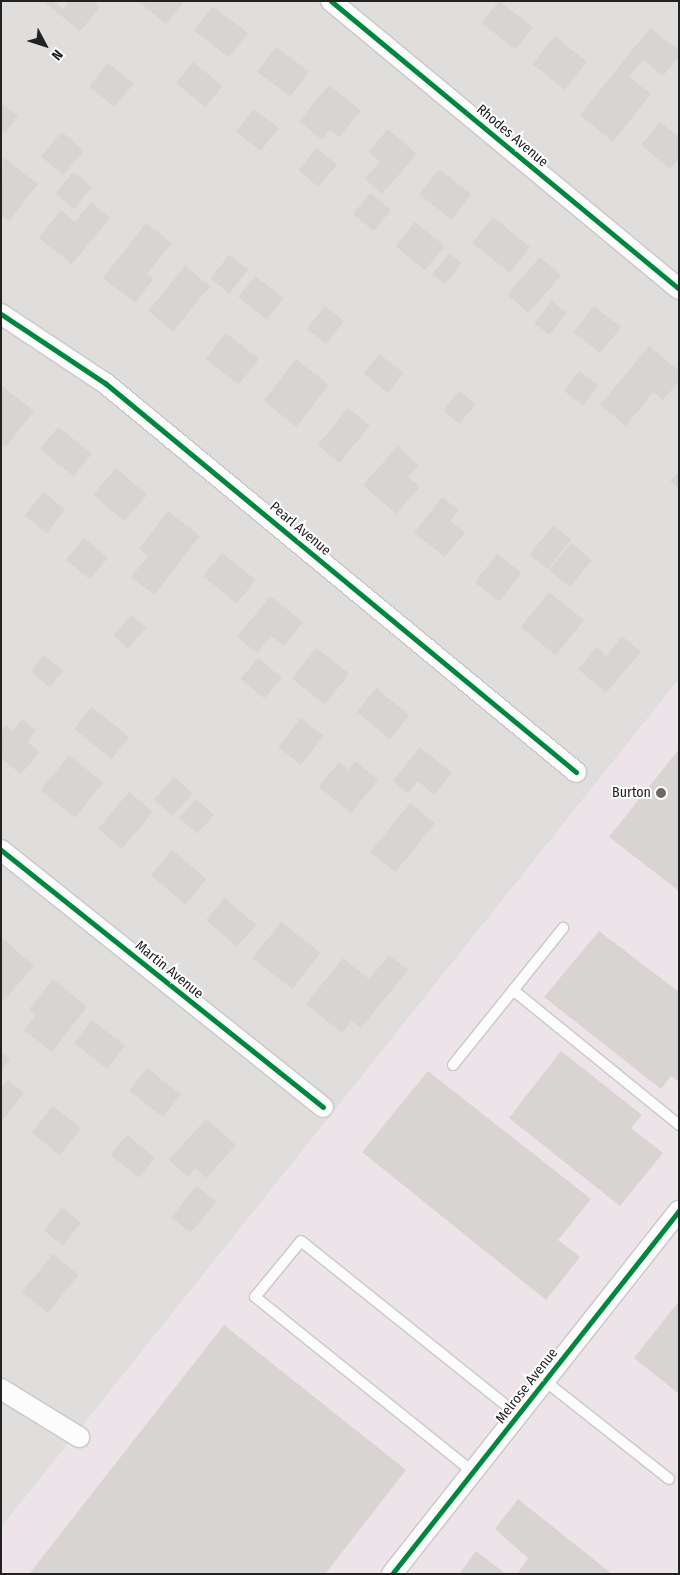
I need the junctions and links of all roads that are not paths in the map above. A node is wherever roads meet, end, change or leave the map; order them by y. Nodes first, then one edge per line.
1 (331, 1) edge
2 (679, 289) edge
3 (1, 314) edge
4 (576, 772) dead end
5 (1, 850) edge
6 (563, 928) dead end
7 (514, 990) junction
8 (453, 1065) dead end
9 (323, 1107) dead end
10 (679, 1126) edge
11 (679, 1211) edge
12 (545, 1381) junction
13 (1, 1389) edge
14 (518, 1415) junction
15 (79, 1438) dead end
16 (473, 1472) junction
17 (669, 1479) dead end
18 (392, 1574) edge

1 - 2 street, Rhodes Avenue
3 - 4 street, Pearl Avenue
5 - 9 street, Martin Avenue
6 - 7 lane
7 - 8 lane
7 - 10 lane
11 - 12 street, Melrose Avenue
12 - 14 street, Melrose Avenue
12 - 17 lane
13 - 15 street
14 - 16 street, Melrose Avenue
14 - 16 lane
16 - 18 street, Melrose Avenue

